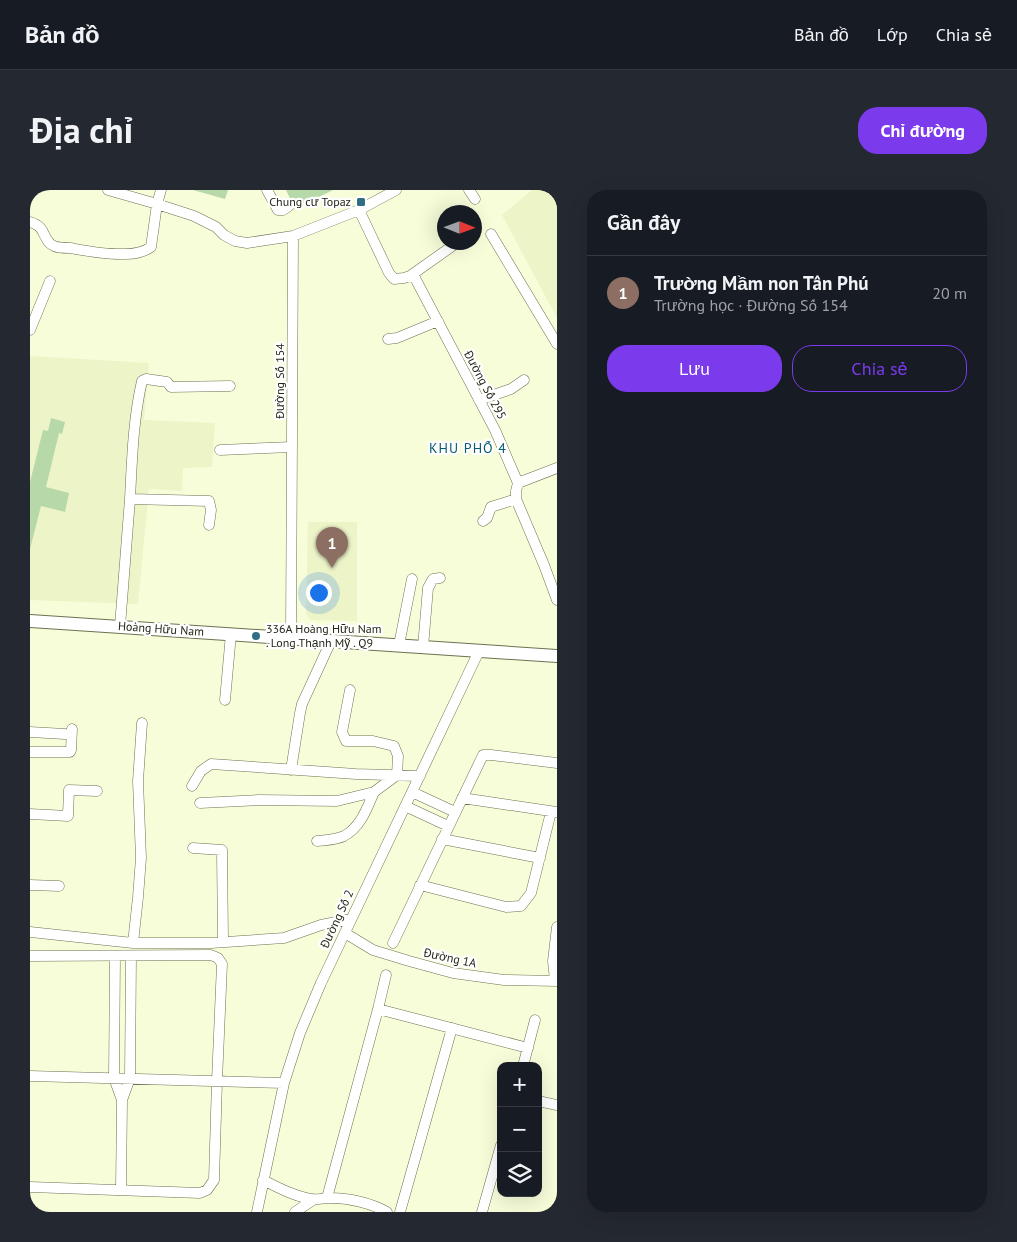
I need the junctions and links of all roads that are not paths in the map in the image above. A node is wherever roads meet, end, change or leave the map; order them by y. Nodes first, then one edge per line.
1 (108, 190) edge
2 (161, 190) edge
3 (267, 190) edge
4 (396, 190) edge
5 (469, 190) edge
6 (475, 199) dead end
7 (157, 204) junction
8 (289, 206) dead end
9 (359, 210) junction
10 (30, 222) edge
11 (492, 234) dead end
12 (293, 236) junction
13 (447, 250) edge
14 (410, 276) junction
15 (50, 281) dead end
16 (438, 322) junction
17 (30, 330) edge
18 (388, 339) dead end
19 (557, 344) edge
20 (524, 380) dead end
21 (230, 386) dead end
22 (479, 400) junction
23 (292, 448) junction
24 (220, 450) dead end
25 (557, 468) edge
26 (518, 483) junction
27 (130, 499) junction
28 (516, 499) junction
29 (482, 521) dead end
30 (208, 524) dead end
31 (440, 578) dead end
32 (412, 579) dead end
33 (557, 600) edge
34 (30, 621) edge
35 (120, 626) junction
36 (231, 634) junction
37 (292, 638) junction
38 (332, 640) junction
39 (399, 645) junction
40 (424, 647) junction
41 (479, 651) junction
42 (557, 656) edge
43 (350, 690) dead end
44 (225, 700) dead end
45 (142, 723) dead end
46 (30, 732) edge
47 (30, 752) edge
48 (557, 763) edge
49 (291, 770) junction
50 (397, 775) junction
51 (420, 776) junction
52 (192, 786) dead end
53 (97, 791) dead end
54 (374, 792) junction
55 (412, 792) junction
56 (462, 798) junction
57 (200, 803) dead end
58 (405, 806) junction
59 (455, 812) junction
60 (554, 812) edge
61 (30, 814) edge
62 (448, 826) junction
63 (442, 839) junction
64 (317, 841) dead end
65 (193, 848) dead end
66 (540, 858) junction
67 (30, 885) edge
68 (420, 885) junction
69 (58, 886) dead end
70 (351, 919) junction
71 (557, 927) edge
72 (30, 932) edge
73 (345, 933) junction
74 (223, 942) junction
75 (133, 943) junction
76 (392, 943) dead end
77 (30, 956) edge
78 (116, 956) junction
79 (132, 956) junction
80 (386, 975) dead end
81 (556, 981) edge
82 (378, 1009) junction
83 (535, 1020) dead end
84 (452, 1028) junction
85 (528, 1048) junction
86 (524, 1062) edge
87 (30, 1076) edge
88 (114, 1078) junction
89 (130, 1078) junction
90 (217, 1081) junction
91 (284, 1083) junction
92 (122, 1100) junction
93 (542, 1102) edge
94 (557, 1106) edge
95 (499, 1152) edge
96 (264, 1180) junction
97 (30, 1188) edge
98 (121, 1190) junction
99 (327, 1198) junction
100 (313, 1200) junction
101 (257, 1212) edge
102 (295, 1212) edge
103 (387, 1212) edge
104 (400, 1212) edge
105 (482, 1212) edge

1 - 7 street
2 - 7 street
3 - 8 street
4 - 9 street
5 - 6 street
7 - 10 street
7 - 12 street
9 - 12 street
9 - 14 street
11 - 19 street
12 - 23 street, Đường Số 154
13 - 14 street
14 - 16 street, Đường Số 295
15 - 17 street
16 - 18 street
16 - 22 street, Đường Số 295
20 - 22 street
21 - 27 street
22 - 26 street, Đường Số 295
23 - 24 street
23 - 37 street, Đường Số 154
25 - 26 street
26 - 28 street
27 - 30 street
27 - 35 street
28 - 29 street
28 - 33 street
31 - 40 street
32 - 39 street
34 - 35 main road, Hoàng Hữu Nam
35 - 36 main road, Hoàng Hữu Nam
36 - 37 main road, Hoàng Hữu Nam
36 - 44 street
37 - 38 main road, Hoàng Hữu Nam
38 - 39 main road, Hoàng Hữu Nam
38 - 49 street
39 - 40 main road, Hoàng Hữu Nam
40 - 41 main road, Hoàng Hữu Nam
41 - 42 main road
41 - 51 street, Đường Số 2
43 - 50 street
45 - 75 street
46 - 47 street
48 - 56 street
49 - 50 street
49 - 52 street
50 - 51 street
50 - 54 street
51 - 55 street, Đường Số 2
53 - 61 street
54 - 57 street
54 - 64 street
55 - 58 street, Đường Số 2
55 - 59 street
56 - 59 street
56 - 60 street
58 - 62 street
58 - 70 street, Đường Số 2
59 - 62 street
60 - 66 street
62 - 63 street
63 - 66 street
63 - 68 street
65 - 74 street
66 - 68 street
67 - 69 street
68 - 76 street
70 - 73 street, Đường Số 2
70 - 74 street
71 - 81 street
72 - 75 street
73 - 81 street, Đường 1A
73 - 91 street, Đường Số 2
74 - 75 street
77 - 78 street
78 - 79 street
78 - 88 street
79 - 89 street
79 - 90 street
80 - 82 street
82 - 84 street
82 - 99 street
83 - 85 street
84 - 85 street
84 - 104 street
85 - 86 street
87 - 88 street
88 - 89 street
88 - 92 street
89 - 90 street
89 - 92 street
90 - 91 street
90 - 98 street
91 - 96 street, Đường Số 2
92 - 98 street
93 - 94 street
95 - 105 street
96 - 100 street
96 - 101 street, Đường Số 2
97 - 98 street
99 - 100 street
99 - 103 street
100 - 102 street

